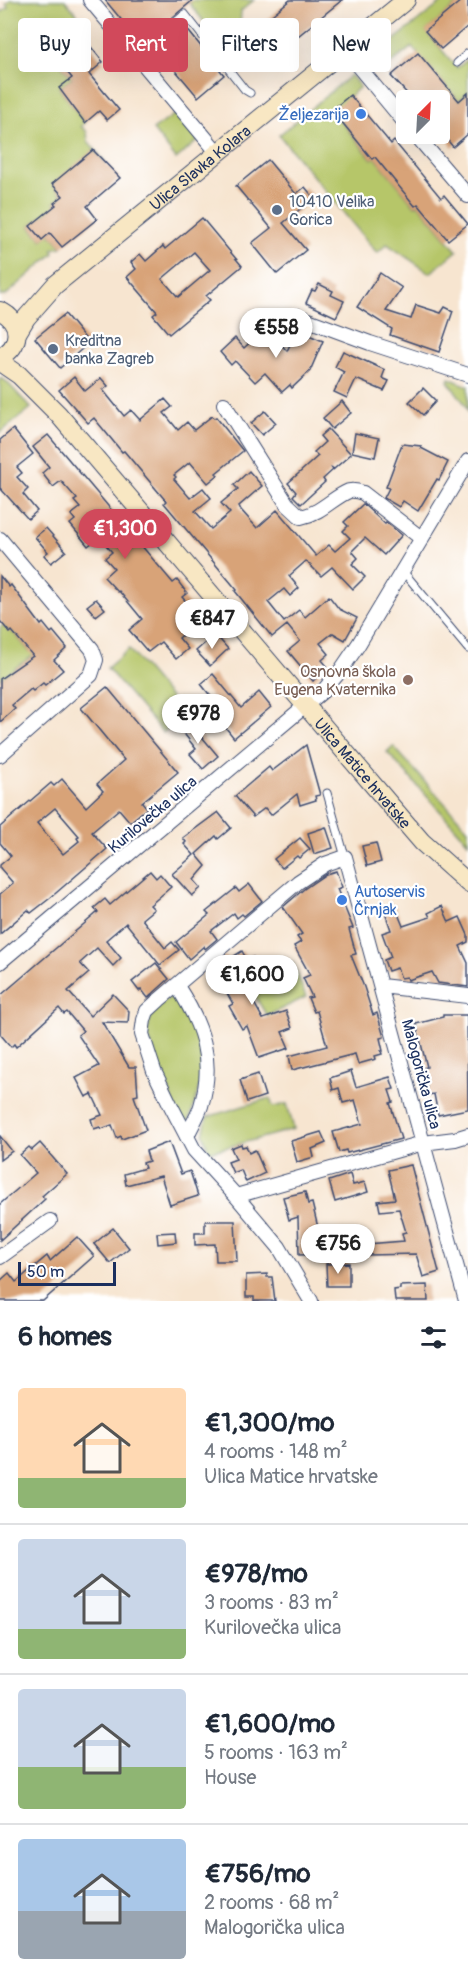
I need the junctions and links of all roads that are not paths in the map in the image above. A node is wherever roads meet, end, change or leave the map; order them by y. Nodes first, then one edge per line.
1 (90, 0) edge
2 (406, 0) edge
3 (105, 18) edge
4 (180, 18) edge
5 (384, 18) edge
6 (468, 53) edge
7 (457, 63) dead end
8 (150, 72) edge
9 (317, 72) edge
10 (362, 72) edge
11 (250, 93) dead end
12 (396, 112) edge
13 (424, 144) edge
14 (218, 153) junction
15 (468, 196) edge
16 (56, 285) junction
17 (2, 312) edge
18 (297, 316) dead end
19 (17, 333) junction
20 (0, 360) edge
21 (468, 375) edge
22 (224, 404) dead end
23 (468, 461) edge
24 (421, 538) junction
25 (0, 539) edge
26 (402, 570) junction
27 (468, 649) edge
28 (306, 705) junction
29 (0, 755) edge
30 (327, 793) dead end
31 (345, 856) junction
32 (468, 883) edge
33 (0, 962) edge
34 (177, 986) junction
35 (381, 986) junction
36 (468, 996) edge
37 (468, 1135) edge
38 (187, 1136) junction
39 (423, 1143) junction
40 (236, 1196) junction
41 (50, 1221) dead end
42 (0, 1257) edge
43 (311, 1301) edge
44 (466, 1301) edge

1 - 3 street
2 - 5 main road, Ulica Slavka Kolara
4 - 11 lane
6 - 7 lane
8 - 14 street
9 - 14 main road, Ulica Slavka Kolara
10 - 12 street
13 - 15 street
14 - 16 main road, Ulica Slavka Kolara
16 - 17 main road, Ulica Slavka Kolara
16 - 19 main road, Ulica Slavka Kolara
17 - 19 main road
18 - 21 street
19 - 20 main road, Ulica Slavka Kolara
20 - 28 main road, Ulica Matice hrvatske
22 - 24 street
23 - 24 street, Kurilovečka ulica
24 - 26 street, Kurilovečka ulica
25 - 29 street
26 - 27 lane
26 - 28 street, Kurilovečka ulica
28 - 32 main road, Ulica Matice hrvatske
28 - 33 street, Kurilovečka ulica
30 - 31 lane
31 - 34 street
31 - 35 street, Malogorička ulica
34 - 38 street
34 - 38 street
35 - 36 street
35 - 39 street, Malogorička ulica
37 - 39 street
38 - 40 street
39 - 40 street
39 - 44 street, Malogorička ulica
40 - 43 street
41 - 42 street

